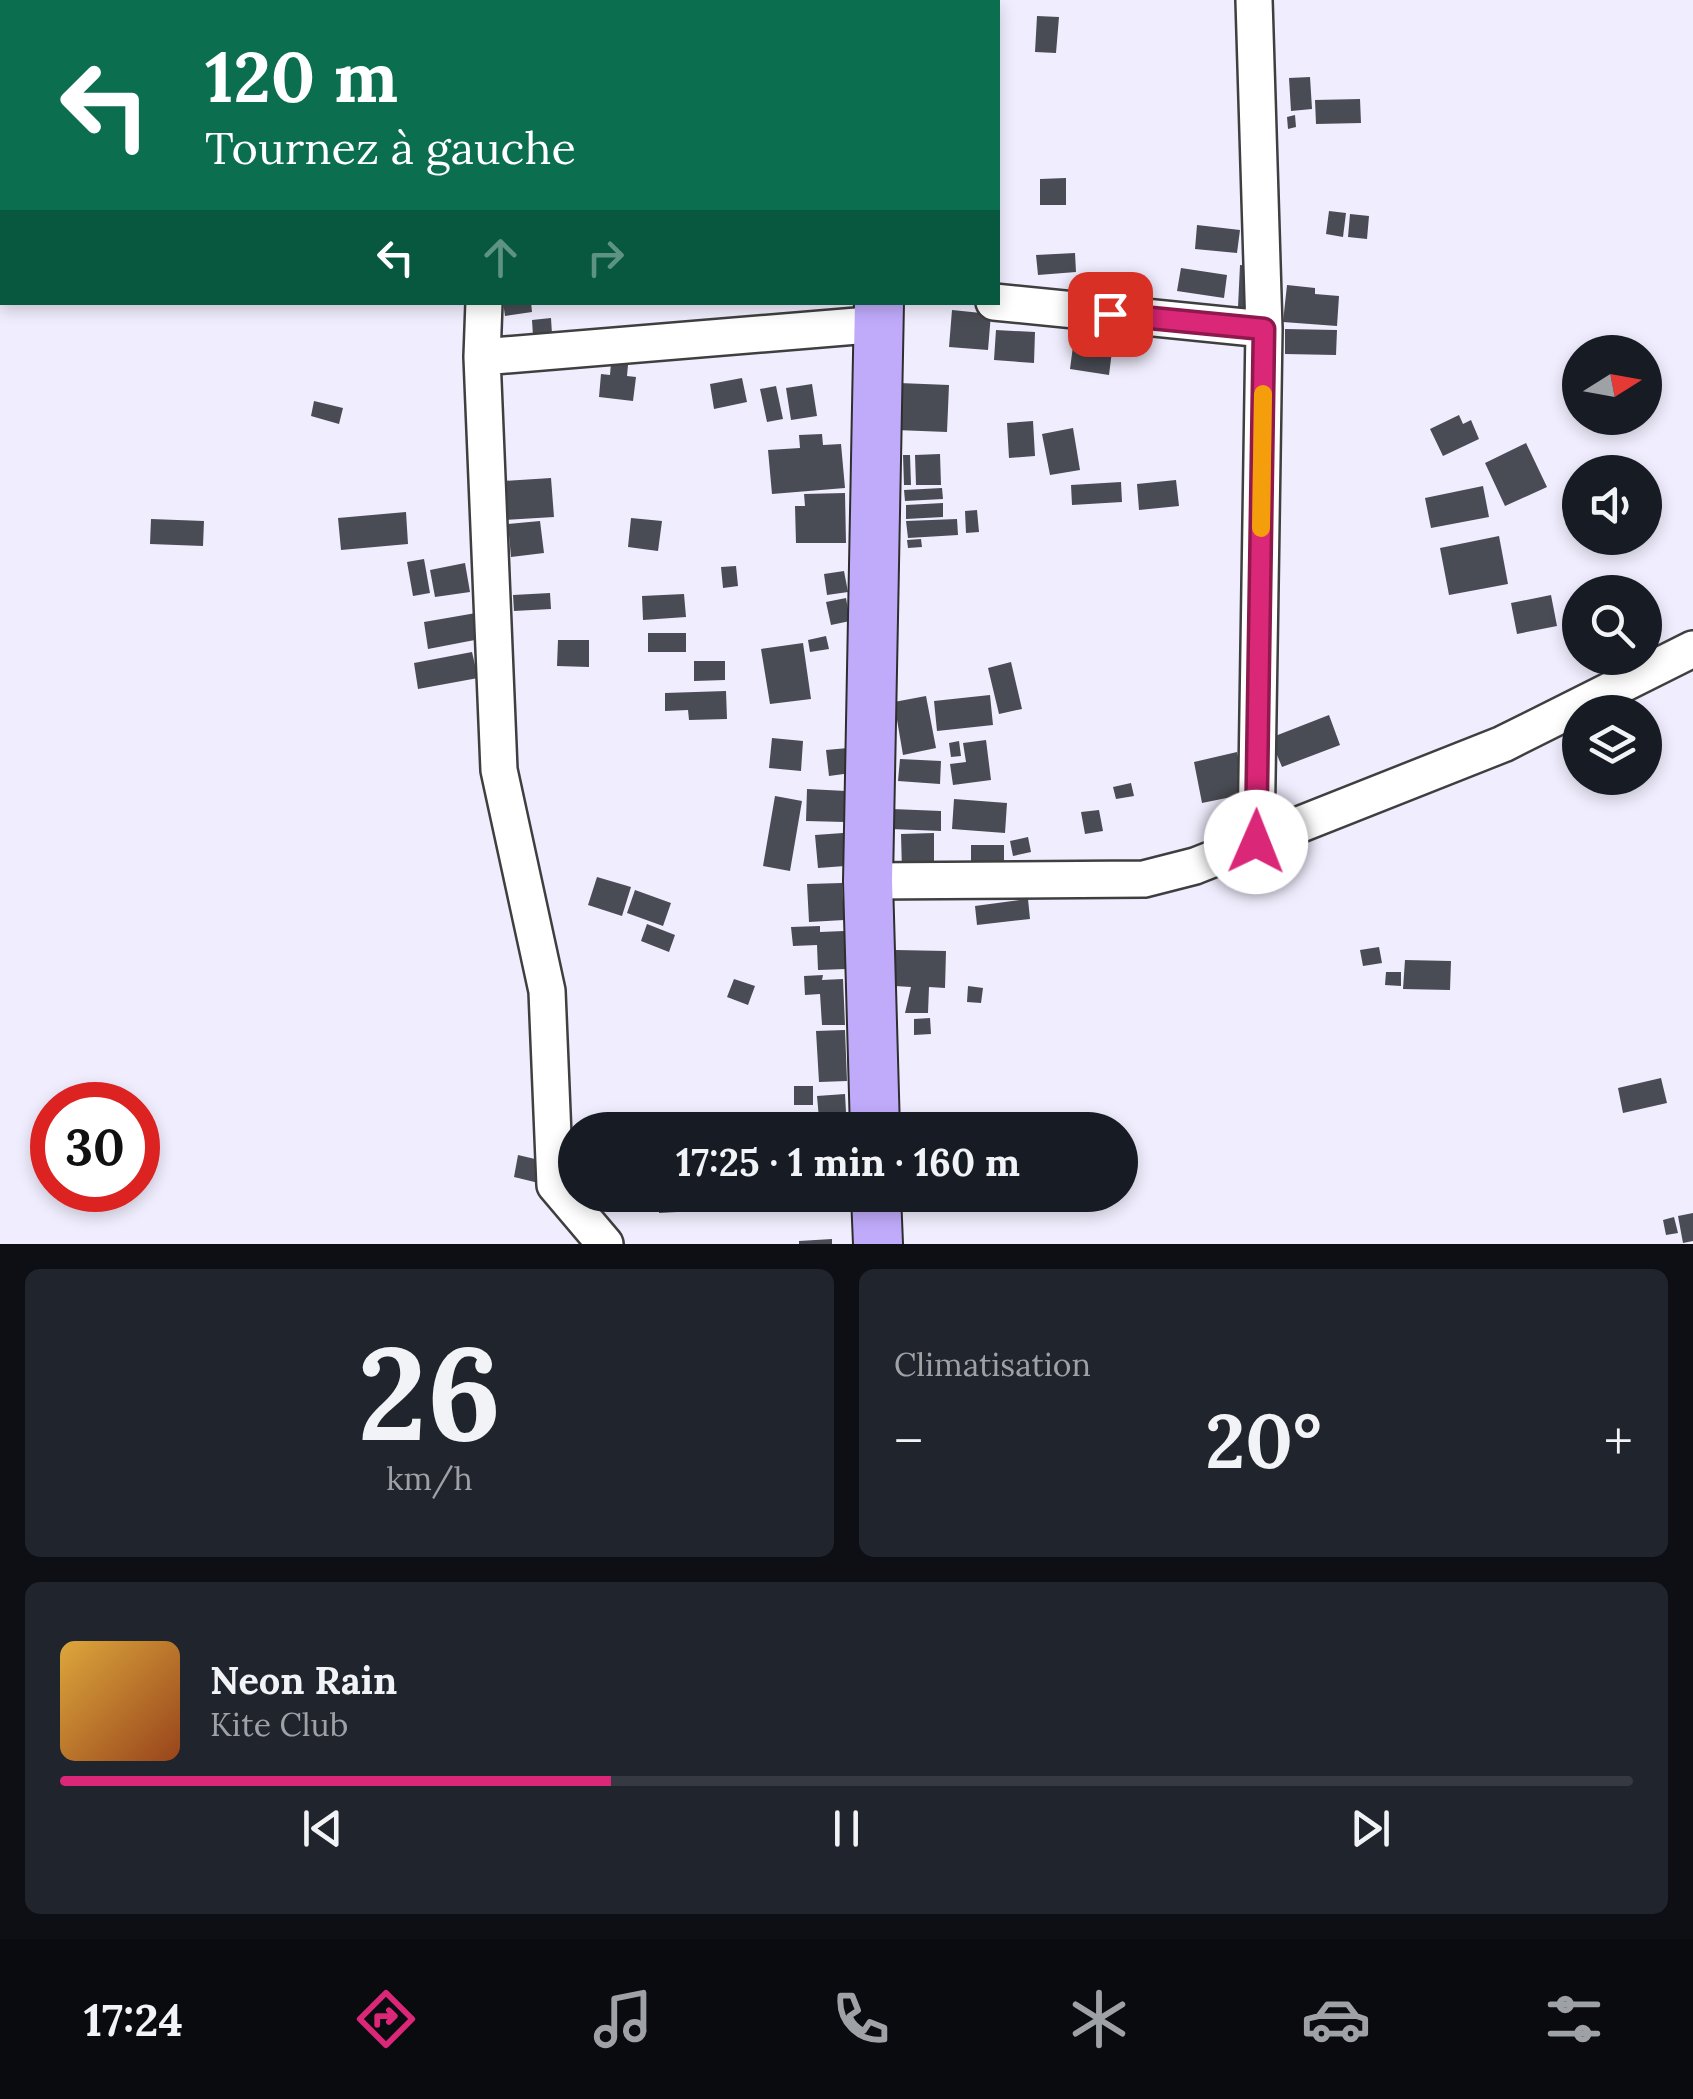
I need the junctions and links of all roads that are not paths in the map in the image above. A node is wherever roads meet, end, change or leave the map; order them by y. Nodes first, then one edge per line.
1 (1254, 0) edge
2 (1000, 303) edge
3 (484, 305) edge
4 (880, 313) edge
5 (1264, 329) junction
6 (482, 357) junction
7 (1693, 650) edge
8 (1256, 842) junction
9 (868, 881) junction
10 (874, 1112) edge
11 (877, 1212) edge
12 (605, 1244) edge
13 (878, 1244) edge

1 - 5 street
2 - 5 street
3 - 6 street
4 - 6 street
4 - 9 street
5 - 8 street
6 - 12 street
7 - 8 street
8 - 9 street
9 - 10 street
11 - 13 street

